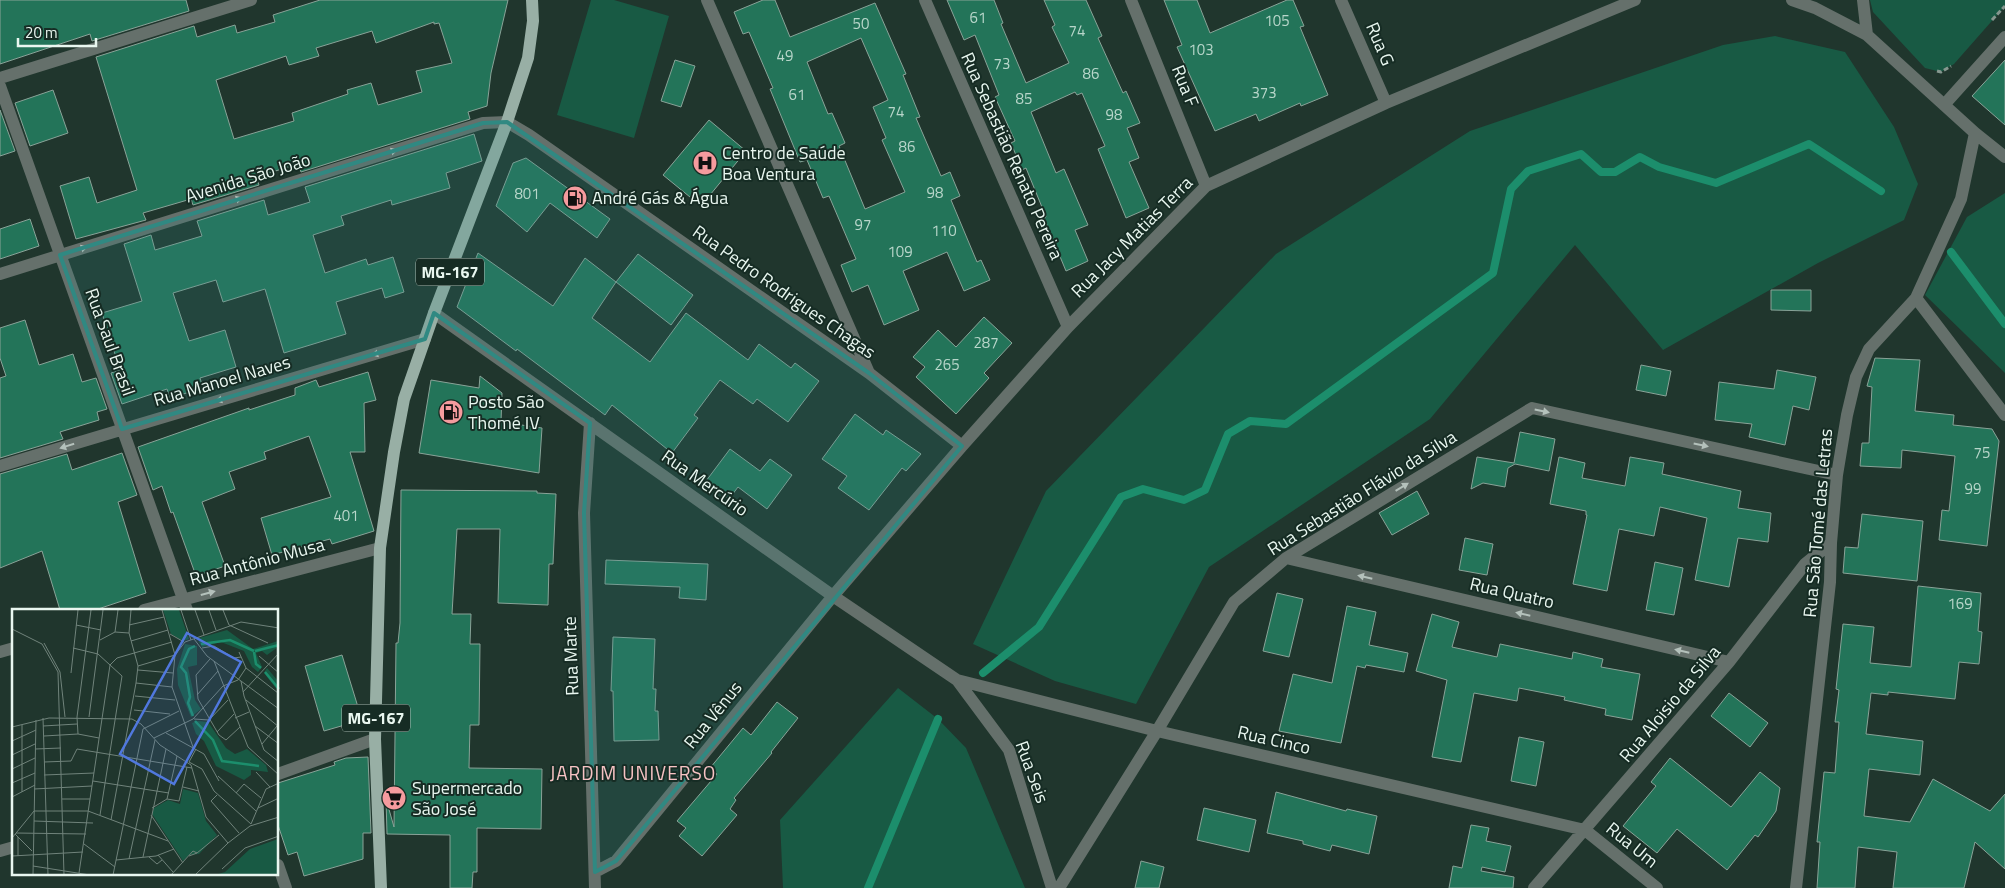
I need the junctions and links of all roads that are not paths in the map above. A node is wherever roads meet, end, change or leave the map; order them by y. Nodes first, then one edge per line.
1 (251, 0) edge
2 (532, 0) edge
3 (707, 0) edge
4 (924, 0) edge
5 (1131, 0) edge
6 (1341, 0) edge
7 (1637, 0) edge
8 (1792, 0) edge
9 (1863, 0) edge
10 (1867, 35) junction
11 (2005, 37) edge
12 (0, 78) edge
13 (0, 86) edge
14 (1386, 103) junction
15 (1944, 105) junction
16 (507, 122) junction
17 (1975, 134) junction
18 (2005, 158) edge
19 (1206, 186) junction
20 (60, 255) junction
21 (0, 274) edge
22 (1916, 298) junction
23 (434, 313) junction
24 (1068, 327) junction
25 (426, 340) junction
26 (870, 373) junction
27 (2005, 415) edge
28 (590, 423) junction
29 (122, 429) junction
30 (962, 446) junction
31 (0, 466) edge
32 (1837, 475) junction
33 (1831, 543) junction
34 (380, 548) junction
35 (1286, 558) junction
36 (833, 596) junction
37 (185, 605) edge
38 (152, 609) edge
39 (1729, 662) junction
40 (957, 680) junction
41 (1157, 731) junction
42 (375, 739) junction
43 (279, 774) edge
44 (1585, 830) junction
45 (279, 868) edge
46 (595, 872) junction
47 (286, 888) edge
48 (381, 888) edge
49 (595, 888) edge
50 (1052, 888) edge
51 (1059, 888) edge
52 (1534, 888) edge
53 (1657, 888) edge
54 (1796, 888) edge

1 - 12 street
2 - 16 main road, MG-167
3 - 26 street
4 - 24 street, Rua Sebastião Renato Pereira
5 - 19 street, Rua F
6 - 14 street, Rua G
7 - 14 street, Rua Jacy Matias Terra
8 - 10 street
9 - 10 street
10 - 15 street
11 - 15 street
13 - 20 street, Rua Saul Brasil
14 - 19 street, Rua Jacy Matias Terra
15 - 17 street
20 -> 16 street, Avenida São João
16 - 23 main road, MG-167
16 - 26 street, Rua Pedro Rodrigues Chagas
17 - 18 street
17 - 22 street, Rua São Tomé das Letras
19 - 24 street, Rua Jacy Matias Terra
20 - 21 street, Avenida São João
20 - 29 street, Rua Saul Brasil
22 - 27 street
22 - 32 street, Rua São Tomé das Letras
23 - 25 main road, MG-167
23 - 28 street, Rua Mercúrio
24 - 30 street, Rua Jacy Matias Terra
25 -> 29 street, Rua Manoel Naves
25 - 34 main road, MG-167
26 - 30 street, Rua Pedro Rodrigues Chagas
28 - 36 street, Rua Mercúrio
28 - 46 street, Rua Marte
29 -> 31 street, Rua Manoel Naves
29 - 37 street, Rua Saul Brasil
30 - 36 street, Rua Jacy Matias Terra
32 - 33 street, Rua São Tomé das Letras
35 -> 32 street, Rua Sebastião Flávio da Silva
33 - 39 street, Rua Aloisio da Silva
33 - 54 street, Rua São Tomé das Letras
37 -> 34 street, Rua Antônio Musa
34 - 42 main road, MG-167
39 -> 35 street, Rua Quatro
35 - 41 street, Rua Sebastião Flávio da Silva
36 - 40 street, Rua Mercúrio
36 - 46 street, Rua Vênus
37 - 38 street, Rua Antônio Musa
39 - 44 street, Rua Aloisio da Silva
40 - 41 street, Rua Cinco
40 - 50 street, Rua Seis
41 - 44 street, Rua Cinco
41 - 51 street, Rua Sebastião Flávio da Silva
42 - 43 street
42 - 48 main road, MG-167
44 - 52 street, Rua Aloisio da Silva
44 - 53 street, Rua Um
45 - 47 street
46 - 49 street, Rua Marte

